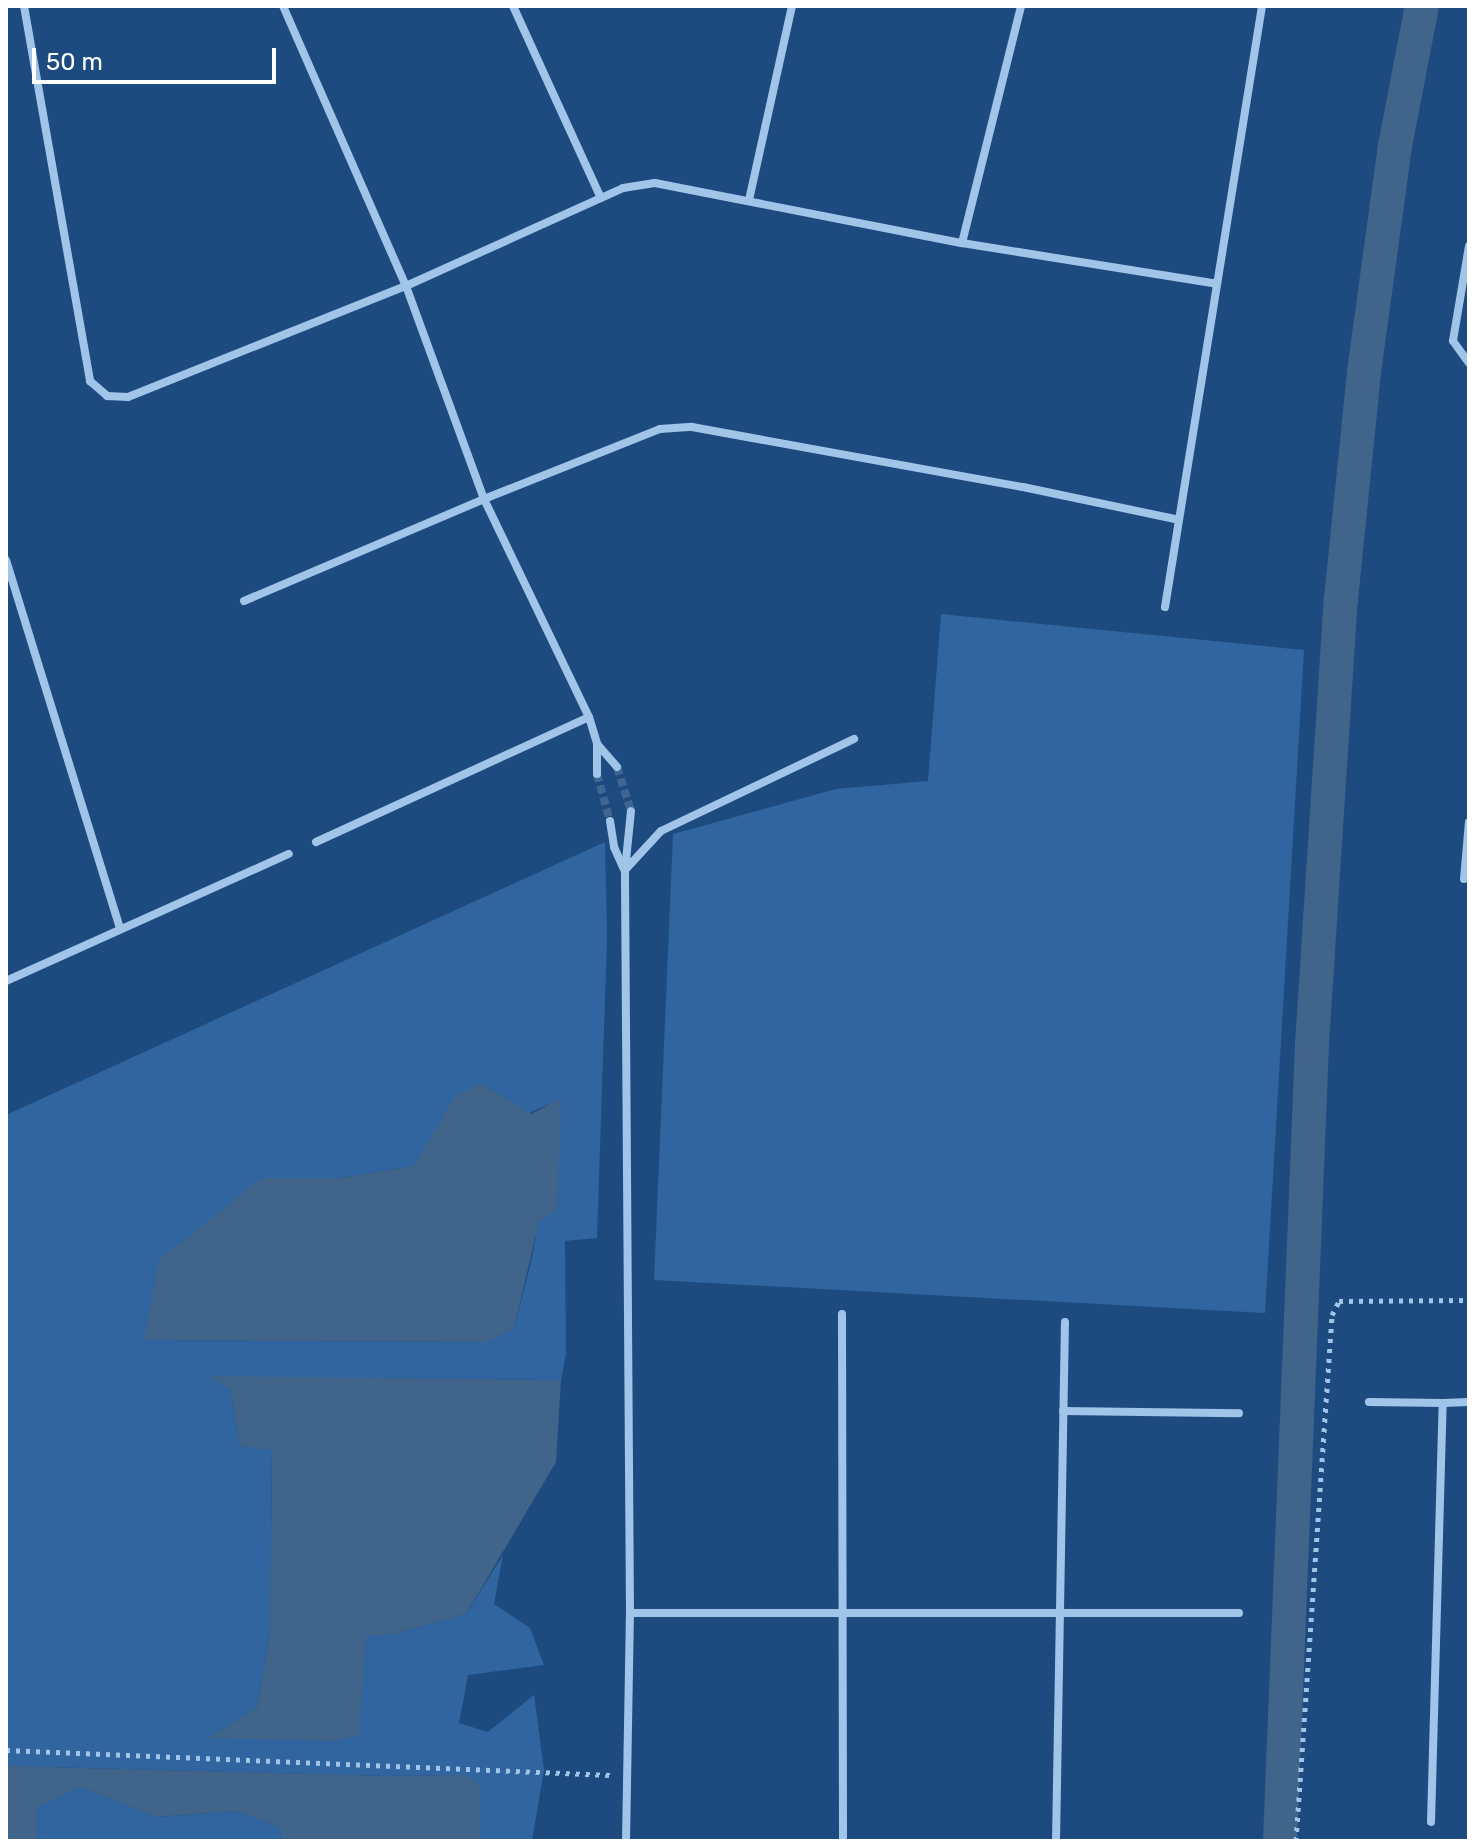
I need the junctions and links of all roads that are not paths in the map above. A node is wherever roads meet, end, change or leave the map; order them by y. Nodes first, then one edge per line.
1 (24, 6) edge
2 (283, 6) edge
3 (513, 6) edge
4 (792, 6) edge
5 (1021, 6) edge
6 (1262, 6) edge
7 (601, 198) junction
8 (749, 200) junction
9 (962, 243) junction
10 (1469, 246) edge
11 (1217, 284) junction
12 (406, 286) junction
13 (1469, 363) edge
14 (484, 499) junction
15 (1179, 520) junction
16 (6, 560) edge
17 (244, 601) dead end
18 (1165, 607) dead end
19 (589, 717) junction
20 (854, 739) dead end
21 (597, 744) junction
22 (617, 767) tunnel mouth
23 (597, 774) tunnel mouth
24 (631, 811) tunnel mouth
25 (610, 821) tunnel mouth
26 (1469, 822) edge
27 (316, 842) dead end
28 (289, 854) dead end
29 (625, 870) junction
30 (1464, 879) dead end
31 (120, 929) junction
32 (6, 981) edge
33 (842, 1314) dead end
34 (1065, 1322) dead end
35 (1369, 1402) dead end
36 (1469, 1402) edge
37 (1443, 1403) junction
38 (1063, 1411) junction
39 (1239, 1413) dead end
40 (630, 1613) junction
41 (842, 1613) junction
42 (1060, 1613) junction
43 (1239, 1613) dead end
44 (1431, 1822) dead end
45 (626, 1841) edge
46 (843, 1841) edge
47 (1056, 1841) edge

1 - 12 street
2 - 12 street
3 - 7 street
4 - 8 street
5 - 9 street
6 - 11 street
7 - 8 street
7 - 12 street
8 - 9 street
9 - 11 street
10 - 13 street
11 - 15 street
12 - 14 street
14 - 15 street
14 - 17 street
14 - 19 street
15 - 18 street
16 - 31 street
19 - 21 street
19 - 27 street
20 - 29 street
21 - 22 street
21 - 23 street
24 - 29 street
25 - 29 street
26 - 30 street
28 - 31 street
29 - 40 street
31 - 32 street
33 - 41 street
34 - 38 street
35 - 37 street
36 - 37 street
37 - 44 street
38 - 39 street
38 - 42 street
40 - 41 street
40 - 45 street
41 - 42 street
41 - 46 street
42 - 43 street
42 - 47 street

